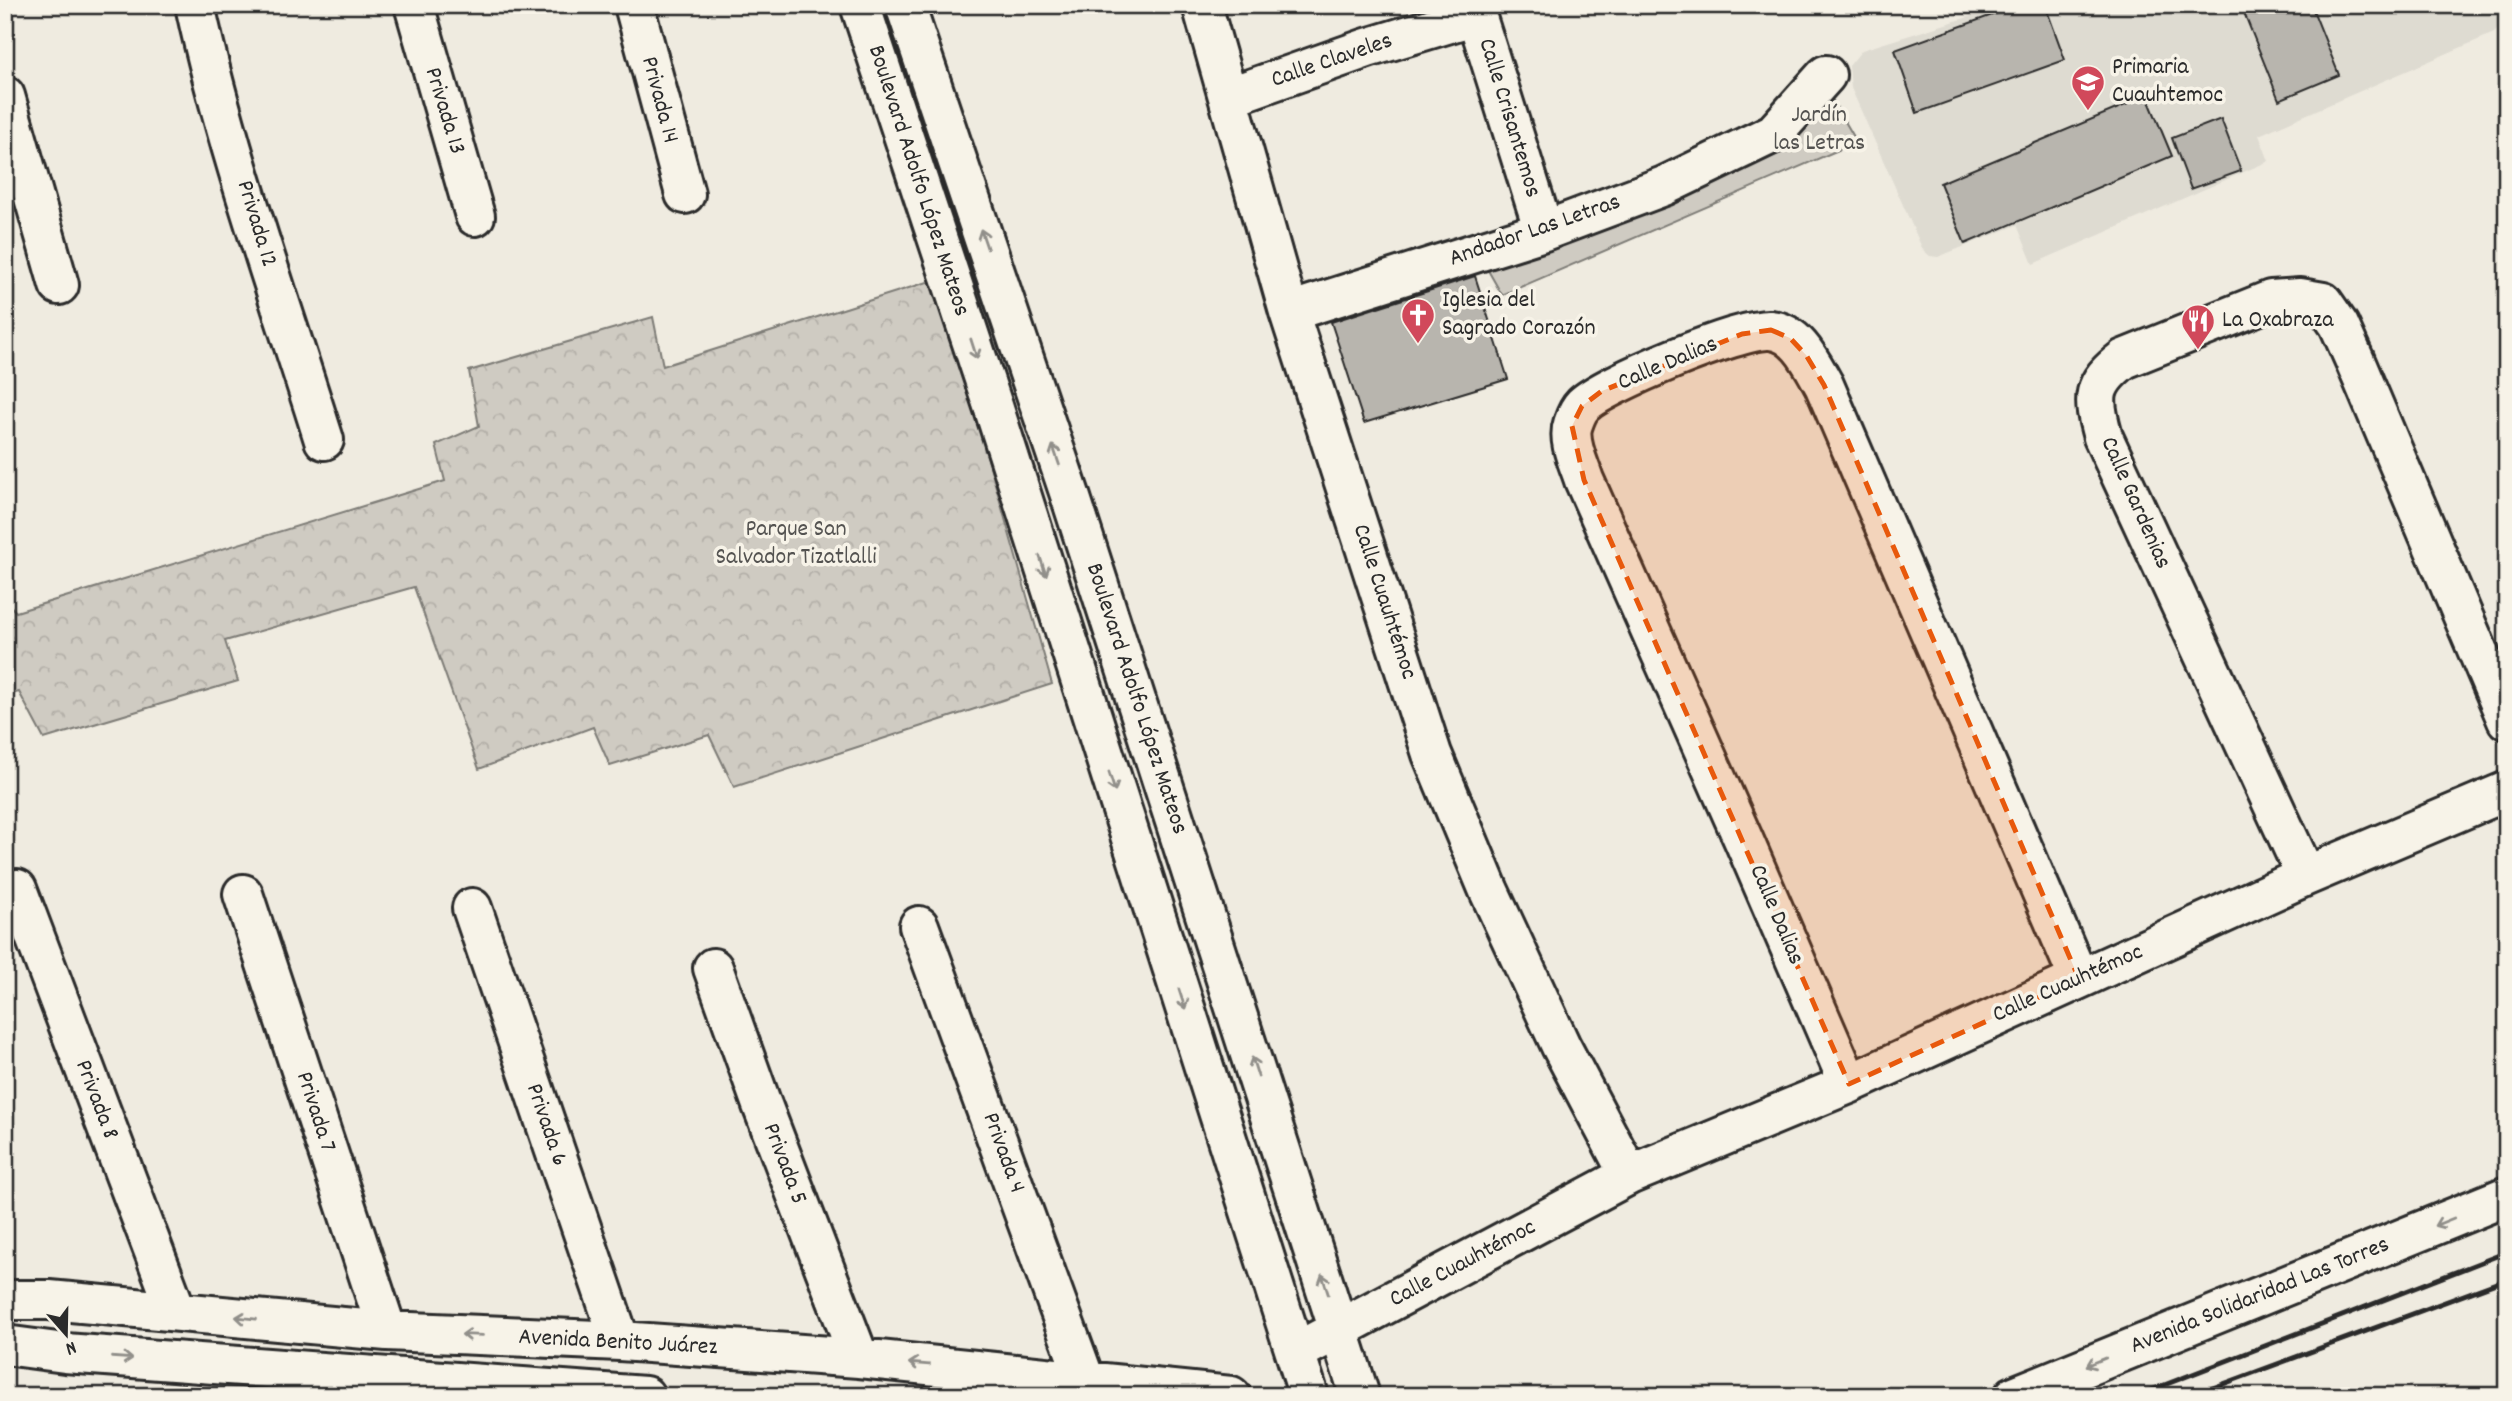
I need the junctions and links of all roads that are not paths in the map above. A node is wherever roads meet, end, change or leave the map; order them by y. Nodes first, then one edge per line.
1 (195, 5) edge
2 (414, 5) edge
3 (634, 5) edge
4 (860, 5) edge
5 (905, 5) edge
6 (1202, 5) edge
7 (1475, 10) edge
8 (1826, 75) dead end
9 (5, 96) edge
10 (1228, 97) junction
11 (685, 194) dead end
12 (475, 216) dead end
13 (1544, 231) junction
14 (59, 285) dead end
15 (1289, 312) junction
16 (324, 440) dead end
17 (1070, 495) junction
18 (1024, 507) junction
19 (2507, 720) edge
20 (2507, 790) edge
21 (2306, 876) junction
22 (17, 889) dead end
23 (243, 894) dead end
24 (472, 908) dead end
25 (919, 926) dead end
26 (713, 968) dead end
27 (2080, 979) junction
28 (1849, 1084) junction
29 (1629, 1175) junction
30 (2507, 1196) edge
31 (5, 1300) edge
32 (176, 1310) junction
33 (300, 1324) junction
34 (1340, 1330) junction
35 (387, 1331) junction
36 (620, 1341) junction
37 (5, 1345) edge
38 (1296, 1352) junction
39 (859, 1358) junction
40 (293, 1370) junction
41 (1085, 1380) junction
42 (977, 1383) edge
43 (645, 1396) edge
44 (1231, 1396) edge
45 (1309, 1396) edge
46 (1360, 1396) edge
47 (2014, 1396) edge

1 - 16 street, Privada 12
2 - 12 street, Privada 13
3 - 11 street, Privada 14
4 -> 18 street, Boulevard Adolfo López Mateos
17 -> 5 street, Boulevard Adolfo López Mateos
6 - 10 street, Calle Cuauhtémoc
7 - 10 street, Calle Claveles
7 - 13 street, Calle Crisantemos
8 - 13 street, Andador Las Letras
9 - 14 street
10 - 15 street, Calle Cuauhtémoc
13 - 15 street, Andador Las Letras
15 - 29 street, Calle Cuauhtémoc
17 - 18 street
34 -> 17 street, Boulevard Adolfo López Mateos
18 -> 38 street, Boulevard Adolfo López Mateos
19 - 21 street, Calle Gardenias
20 - 21 street, Calle Cuauhtémoc
21 - 27 street, Calle Cuauhtémoc
22 - 32 street, Privada 8
23 - 35 street, Privada 7
24 - 36 street, Privada 6
25 - 41 street, Privada 4
26 - 39 street, Privada 5
27 - 28 street, Calle Cuauhtémoc
27 - 28 street, Calle Dalias
28 - 29 street, Calle Cuauhtémoc
29 - 34 street, Calle Cuauhtémoc
30 -> 47 street, Avenida Solidaridad Las Torres
31 - 32 street, Avenida Benito Juárez
33 -> 32 street, Avenida Benito Juárez
33 - 35 street, Avenida Benito Juárez
33 - 40 street
34 - 38 street, Calle Cuauhtémoc
34 - 46 street, Boulevard Adolfo López Mateos
36 -> 35 street, Avenida Benito Juárez
36 - 39 street, Avenida Benito Juárez
37 -> 40 street, Avenida Benito Juárez
38 - 45 street, Boulevard Adolfo López Mateos
42 -> 39 street, Avenida Benito Juárez
40 - 43 street, Avenida Benito Juárez
41 - 42 street, Avenida Benito Juárez
41 - 44 street, Avenida Benito Juárez

